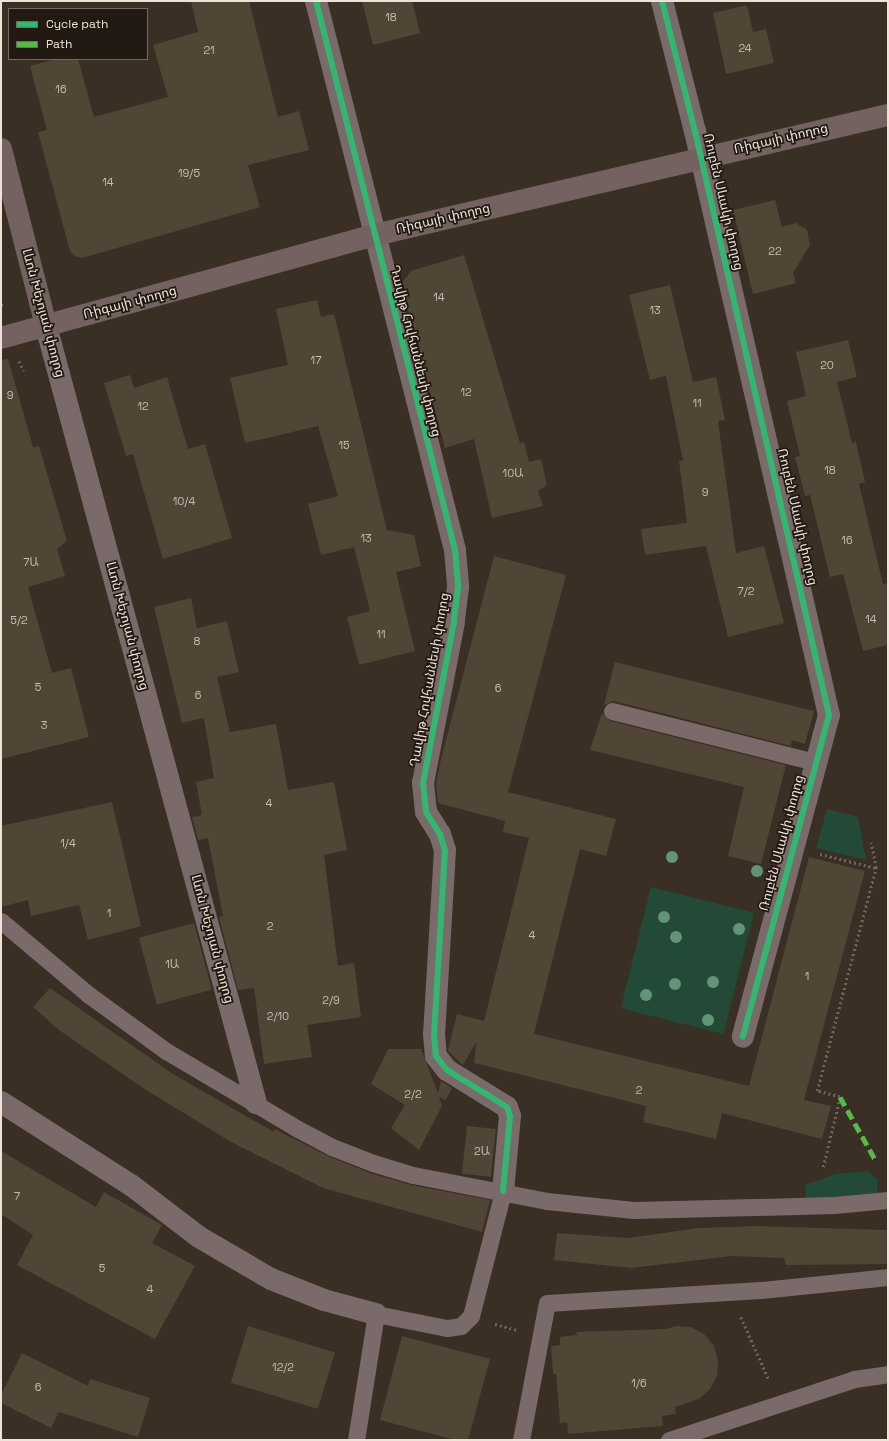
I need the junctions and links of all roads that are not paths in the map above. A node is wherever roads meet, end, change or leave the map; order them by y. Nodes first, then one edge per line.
1 (316, 1) edge
2 (662, 1) edge
3 (888, 115) edge
4 (1, 149) edge
5 (701, 157) junction
6 (375, 235) junction
7 (46, 326) junction
8 (1, 338) edge
9 (612, 711) dead end
10 (815, 762) junction
11 (1, 921) edge
12 (743, 1037) dead end
13 (1, 1102) edge
14 (256, 1103) junction
15 (503, 1191) junction
16 (888, 1200) edge
17 (888, 1277) edge
18 (376, 1314) junction
19 (888, 1374) edge
20 (356, 1440) edge
21 (521, 1440) edge
22 (669, 1440) edge

1 - 6 street, Դավիթ Հովհաննեսի փողոց
2 - 5 street, Ռուբեն Սևակի փողոց
3 - 5 street, Ռիգայի փողոց
4 - 7 street, Լևոն Խեչոյան փողոց
5 - 6 street, Ռիգայի փողոց
5 - 10 street, Ռուբեն Սևակի փողոց
6 - 7 street, Ռիգայի փողոց
6 - 15 street, Դավիթ Հովհաննեսի փողոց
7 - 8 street, Ռիգայի փողոց
7 - 14 street, Լևոն Խեչոյան փողոց
9 - 10 lane
10 - 12 street, Ռուբեն Սևակի փողոց
11 - 14 lane
13 - 18 street
14 - 15 lane
15 - 16 lane
15 - 18 lane
17 - 21 lane
18 - 20 lane
19 - 22 lane

